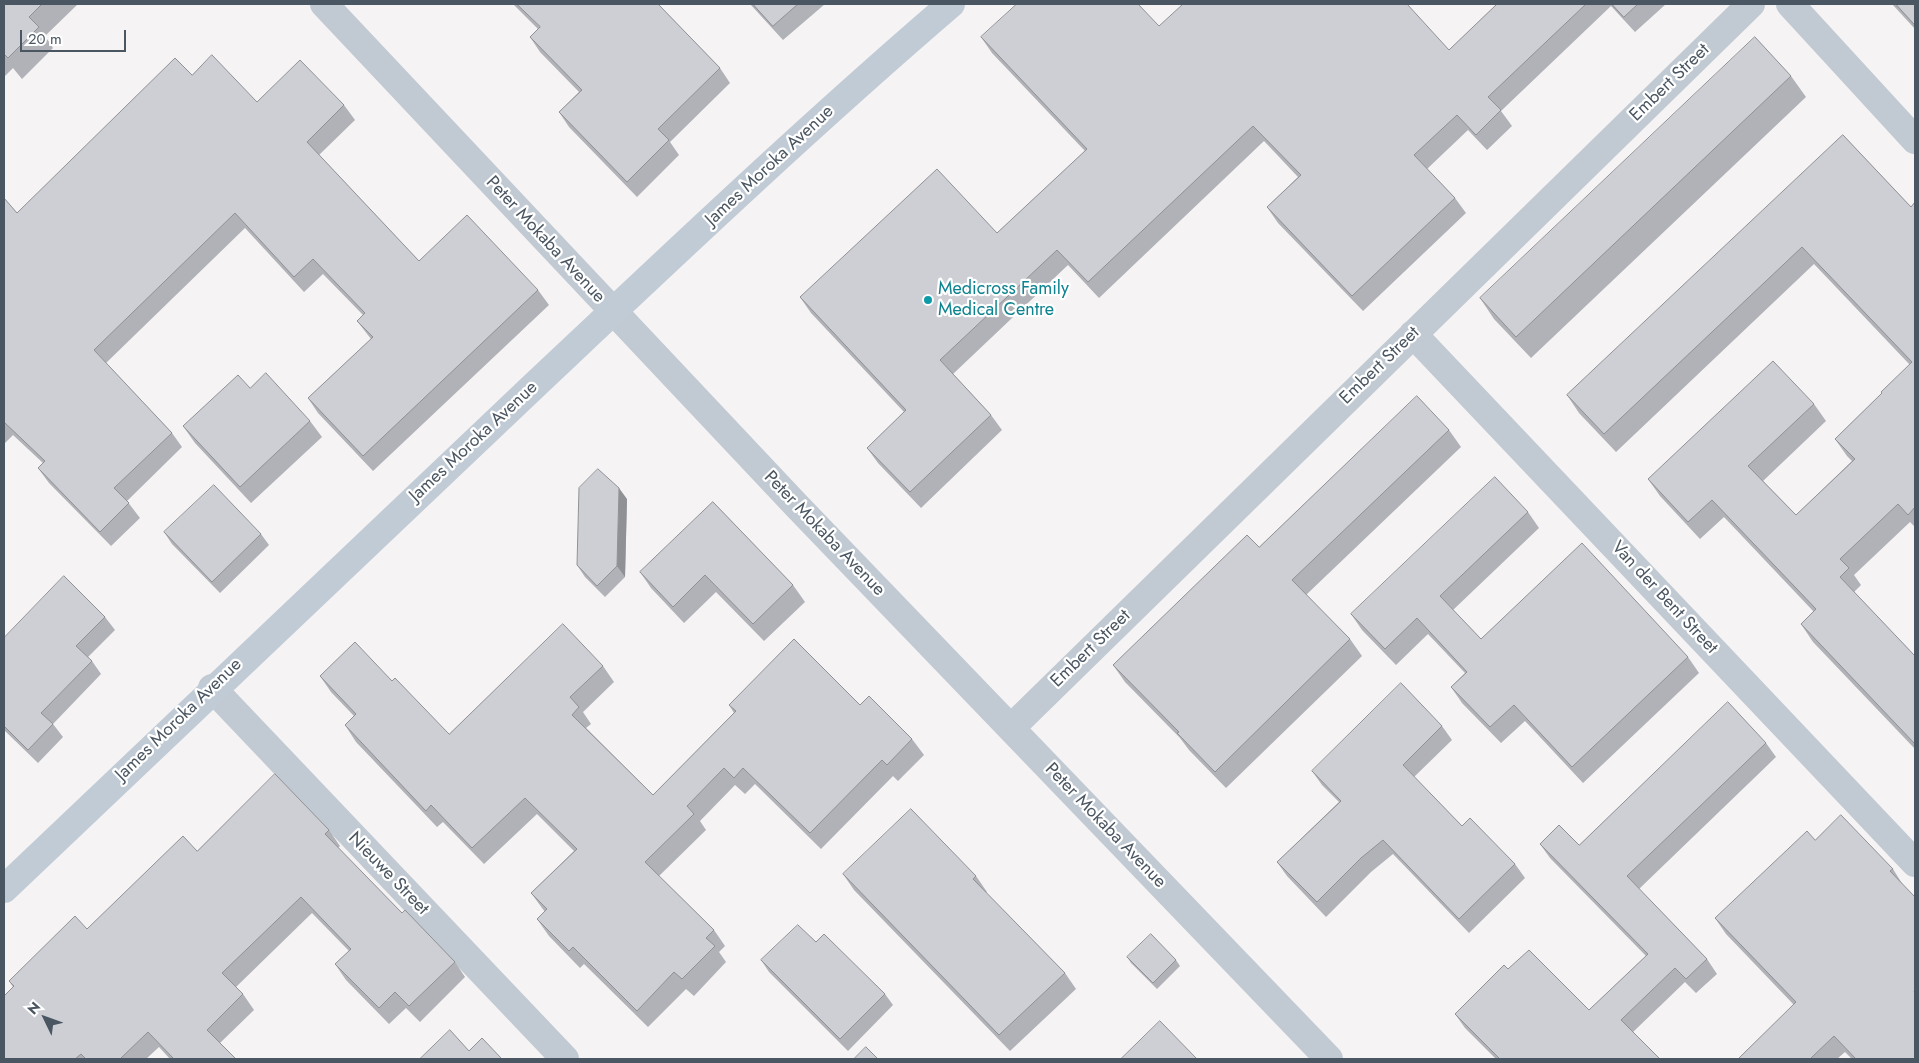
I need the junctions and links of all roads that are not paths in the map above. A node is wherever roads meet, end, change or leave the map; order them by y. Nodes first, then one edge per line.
1 (324, 4) edge
2 (951, 4) edge
3 (1751, 4) edge
4 (1790, 4) edge
5 (1915, 140) edge
6 (613, 312) junction
7 (1413, 334) junction
8 (212, 688) junction
9 (1011, 728) junction
10 (1915, 863) edge
11 (4, 889) edge
12 (565, 1059) edge
13 (1329, 1059) edge

1 - 6 street, Peter Mokaba Avenue
2 - 6 street, James Moroka Avenue
3 - 7 street, Embert Street
4 - 5 street
6 - 8 street, James Moroka Avenue
6 - 9 street, Peter Mokaba Avenue
7 - 9 street, Embert Street
7 - 10 street, Van der Bent Street
8 - 11 street, James Moroka Avenue
8 - 12 street, Nieuwe Street
9 - 13 street, Peter Mokaba Avenue

